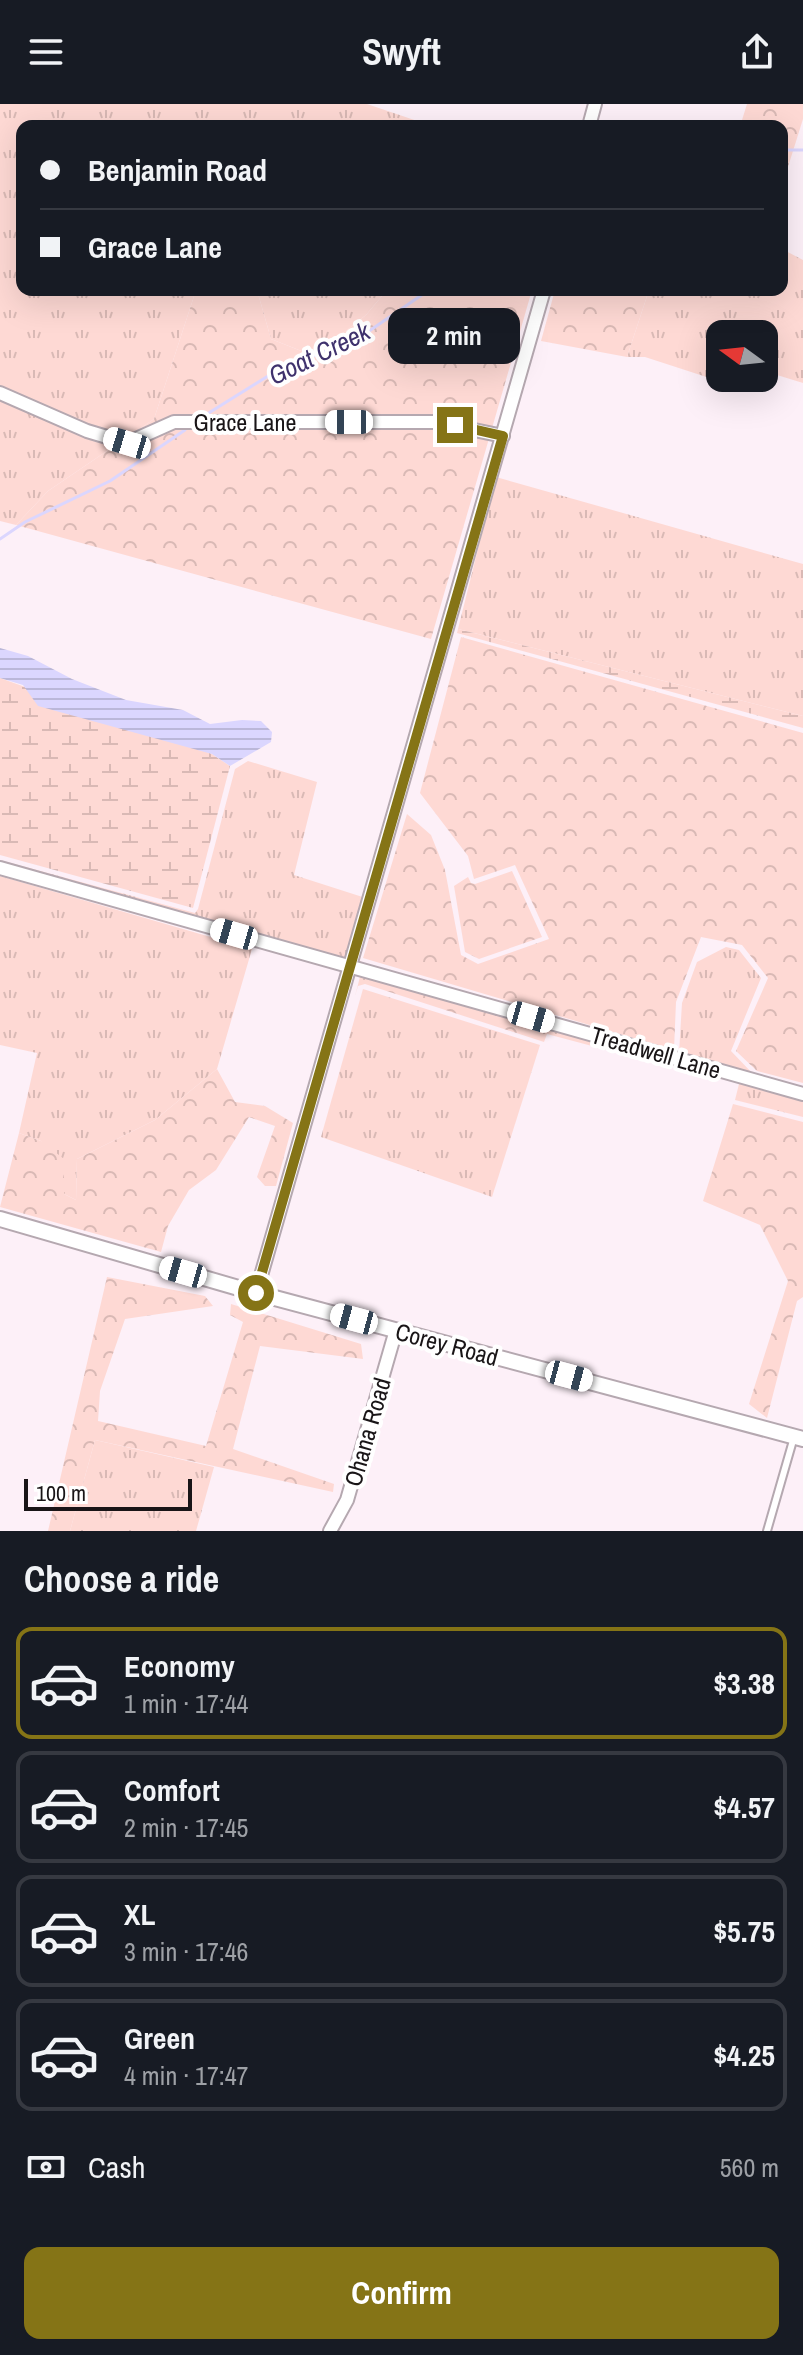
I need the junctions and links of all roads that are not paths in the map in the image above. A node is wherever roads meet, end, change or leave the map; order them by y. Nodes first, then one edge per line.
1 (542, 296) edge
2 (0, 393) edge
3 (503, 436) junction
4 (0, 868) edge
5 (351, 967) junction
6 (803, 1094) edge
7 (0, 1219) edge
8 (256, 1293) junction
9 (396, 1330) junction
10 (798, 1438) edge
11 (330, 1531) edge
12 (767, 1531) edge

1 - 3 street
2 - 3 street, Grace Lane
3 - 5 street
4 - 5 street, Treadwell Lane
5 - 6 street, Treadwell Lane
5 - 8 street
7 - 8 street, Corey Road
8 - 9 street, Corey Road
9 - 10 street, Corey Road
9 - 11 street, Ohana Road
10 - 12 lane

